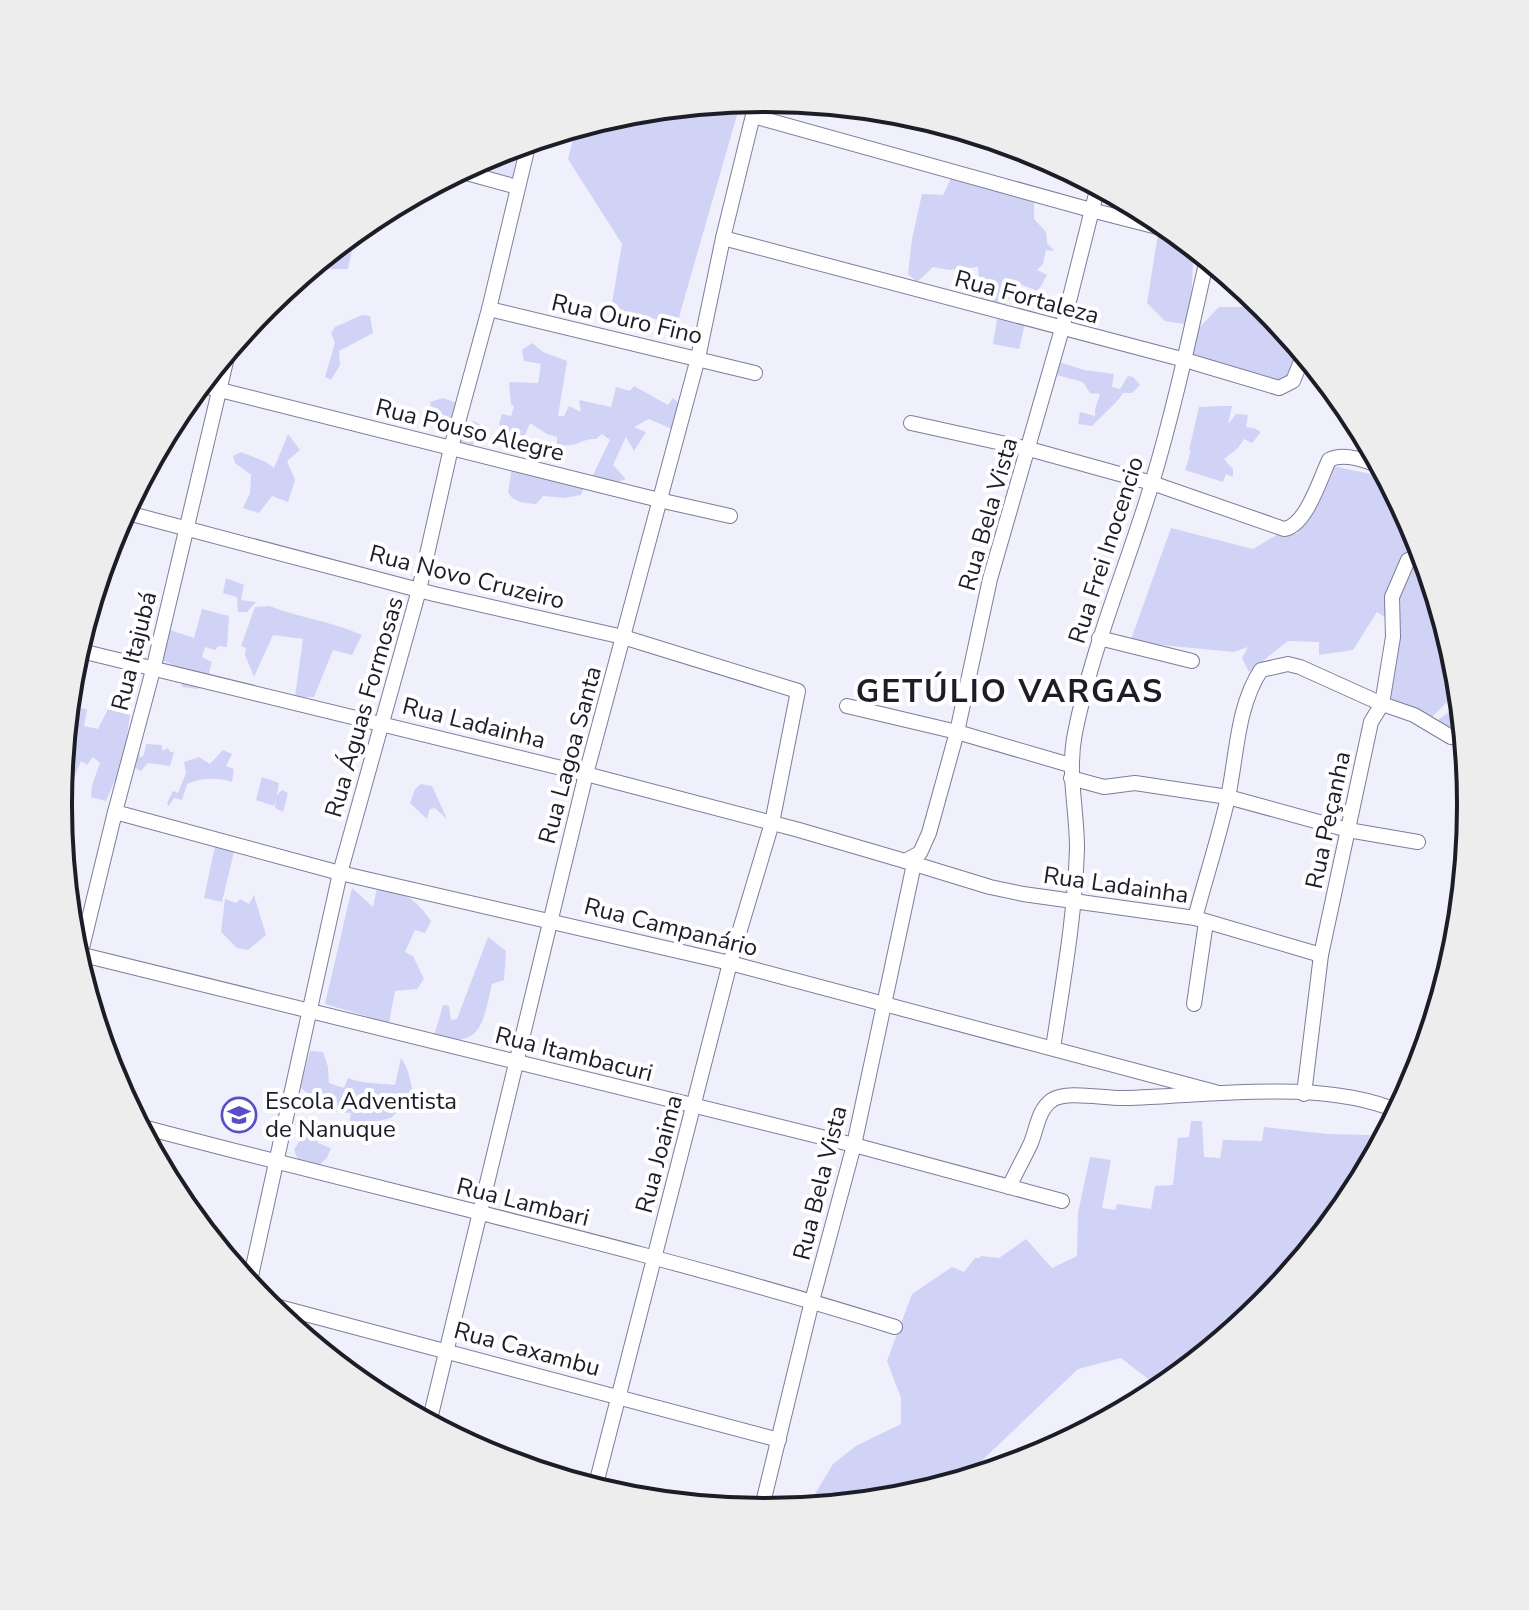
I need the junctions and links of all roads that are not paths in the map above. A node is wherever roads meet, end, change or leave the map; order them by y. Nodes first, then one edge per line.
1 (754, 112) edge
2 (753, 116) junction
3 (525, 155) edge
4 (476, 176) edge
5 (517, 187) junction
6 (1095, 197) edge
7 (1091, 210) junction
8 (1138, 222) edge
9 (723, 238) junction
10 (1204, 271) edge
11 (489, 309) junction
12 (1062, 329) junction
13 (698, 358) junction
14 (1185, 360) junction
15 (1300, 366) edge
16 (225, 371) edge
17 (755, 373) dead end
18 (211, 388) edge
19 (221, 391) junction
20 (911, 423) dead end
21 (451, 448) junction
22 (1029, 449) junction
23 (1365, 462) edge
24 (1152, 483) junction
25 (659, 500) junction
26 (136, 515) edge
27 (730, 516) dead end
28 (186, 528) junction
29 (1408, 560) dead end
30 (419, 590) junction
31 (623, 637) junction
32 (1099, 638) junction
33 (89, 653) edge
34 (1192, 661) dead end
35 (153, 670) junction
36 (798, 691) joint
37 (1382, 704) junction
38 (847, 706) dead end
39 (384, 723) junction
40 (957, 732) junction
41 (1453, 736) edge
42 (1070, 771) junction
43 (586, 774) junction
44 (1228, 797) junction
45 (115, 812) junction
46 (772, 823) junction
47 (1348, 830) junction
48 (1418, 842) dead end
49 (913, 859) junction
50 (340, 873) junction
51 (1074, 900) junction
52 (550, 920) junction
53 (1201, 920) junction
54 (84, 934) edge
55 (1321, 955) junction
56 (90, 960) edge
57 (730, 963) junction
58 (883, 1004) junction
59 (1194, 1004) dead end
60 (310, 1009) junction
61 (1053, 1048) junction
62 (515, 1061) junction
63 (1215, 1092) junction
64 (1304, 1094) junction
65 (695, 1107) junction
66 (1388, 1107) edge
67 (153, 1130) edge
68 (854, 1145) junction
69 (276, 1162) junction
70 (1009, 1187) junction
71 (1062, 1201) dead end
72 (482, 1213) junction
73 (655, 1258) junction
74 (252, 1271) edge
75 (812, 1301) junction
76 (291, 1310) edge
77 (895, 1327) dead end
78 (447, 1350) junction
79 (618, 1397) junction
80 (432, 1412) edge
81 (779, 1440) junction
82 (598, 1477) edge
83 (764, 1498) edge

1 - 2 street, Rua Lagoa Santa
2 - 7 street
2 - 9 street, Rua Lagoa Santa
3 - 5 street, Rua Águas Formosas
4 - 5 street
5 - 11 street, Rua Águas Formosas
6 - 7 street, Rua Bela Vista
7 - 8 street
7 - 12 street, Rua Bela Vista
9 - 12 street, Rua Fortaleza
9 - 13 street, Rua Lagoa Santa
10 - 14 street, Rua Frei Inocencio
11 - 13 street, Rua Ouro Fino
11 - 21 street, Rua Águas Formosas
12 - 14 street, Rua Fortaleza
12 - 22 street, Rua Bela Vista
13 - 17 street, Rua Ouro Fino
13 - 25 street, Rua Lagoa Santa
14 - 15 street, Rua Fortaleza
14 - 24 street, Rua Frei Inocencio
16 - 19 street, Rua Itajubá
18 - 19 street, Rua Pouso Alegre
19 - 21 street, Rua Pouso Alegre
19 - 28 street, Rua Itajubá
20 - 22 street
21 - 25 street, Rua Pouso Alegre
21 - 30 street, Rua Águas Formosas
22 - 24 street
22 - 40 street, Rua Bela Vista
23 - 24 street
24 - 32 street, Rua Frei Inocencio
25 - 27 street, Rua Pouso Alegre
25 - 31 street, Rua Lagoa Santa
26 - 28 street, Rua Novo Cruzeiro
28 - 30 street, Rua Novo Cruzeiro
28 - 35 street, Rua Itajubá
29 - 37 street, Rua Peçanha
30 - 31 street, Rua Novo Cruzeiro
30 - 39 street, Rua Águas Formosas
31 - 36 street, Rua Novo Cruzeiro
31 - 43 street, Rua Lagoa Santa
32 - 34 street
32 - 42 street, Rua Frei Inocencio
33 - 35 street, Rua Ladainha
35 - 39 street, Rua Ladainha
35 - 45 street, Rua Itajubá
36 - 46 street, Rua Joaima
37 - 41 street
37 - 44 street
37 - 47 street, Rua Peçanha
38 - 40 street
39 - 43 street, Rua Ladainha
39 - 50 street, Rua Águas Formosas
40 - 42 street
40 - 49 street, Rua Bela Vista
42 - 44 street
42 - 51 street, Rua Frei Inocencio
43 - 46 street, Rua Ladainha
43 - 52 street, Rua Lagoa Santa
44 - 47 street
44 - 53 street
45 - 50 street, Rua Campanário
45 - 54 street, Rua Itajubá
46 - 49 street, Rua Ladainha
46 - 57 street, Rua Joaima
47 - 48 street
47 - 55 street, Rua Peçanha
49 - 51 street, Rua Ladainha
49 - 58 street, Rua Bela Vista
50 - 52 street, Rua Campanário
50 - 60 street, Rua Águas Formosas
51 - 53 street, Rua Ladainha
51 - 61 street, Rua Frei Inocencio
52 - 57 street, Rua Campanário
52 - 62 street, Rua Lagoa Santa
53 - 55 street, Rua Ladainha
53 - 59 street
55 - 64 street, Rua Peçanha
56 - 60 street, Rua Itambacuri
57 - 58 street, Rua Campanário
57 - 65 street, Rua Joaima
58 - 61 street, Rua Campanário
58 - 68 street, Rua Bela Vista
60 - 62 street, Rua Itambacuri
60 - 69 street, Rua Águas Formosas
61 - 63 street, Rua Campanário
62 - 65 street, Rua Itambacuri
62 - 72 street, Rua Lagoa Santa
63 - 64 street, Rua Campanário
63 - 70 street, Rua Campanário
64 - 66 street, Rua Campanário
65 - 68 street, Rua Itambacuri
65 - 73 street, Rua Joaima
67 - 69 street, Rua Lambari
68 - 70 street, Rua Itambacuri
68 - 75 street, Rua Bela Vista
69 - 72 street, Rua Lambari
69 - 74 street, Rua Águas Formosas
70 - 71 street, Rua Itambacuri
72 - 73 street, Rua Lambari
72 - 78 street, Rua Lagoa Santa
73 - 75 street, Rua Lambari
73 - 79 street, Rua Joaima
75 - 77 street, Rua Lambari
75 - 81 street, Rua Bela Vista
76 - 78 street, Rua Caxambu
78 - 79 street, Rua Caxambu
78 - 80 street, Rua Lagoa Santa
79 - 81 street, Rua Caxambu
79 - 82 street, Rua Joaima
81 - 83 street, Rua Bela Vista

